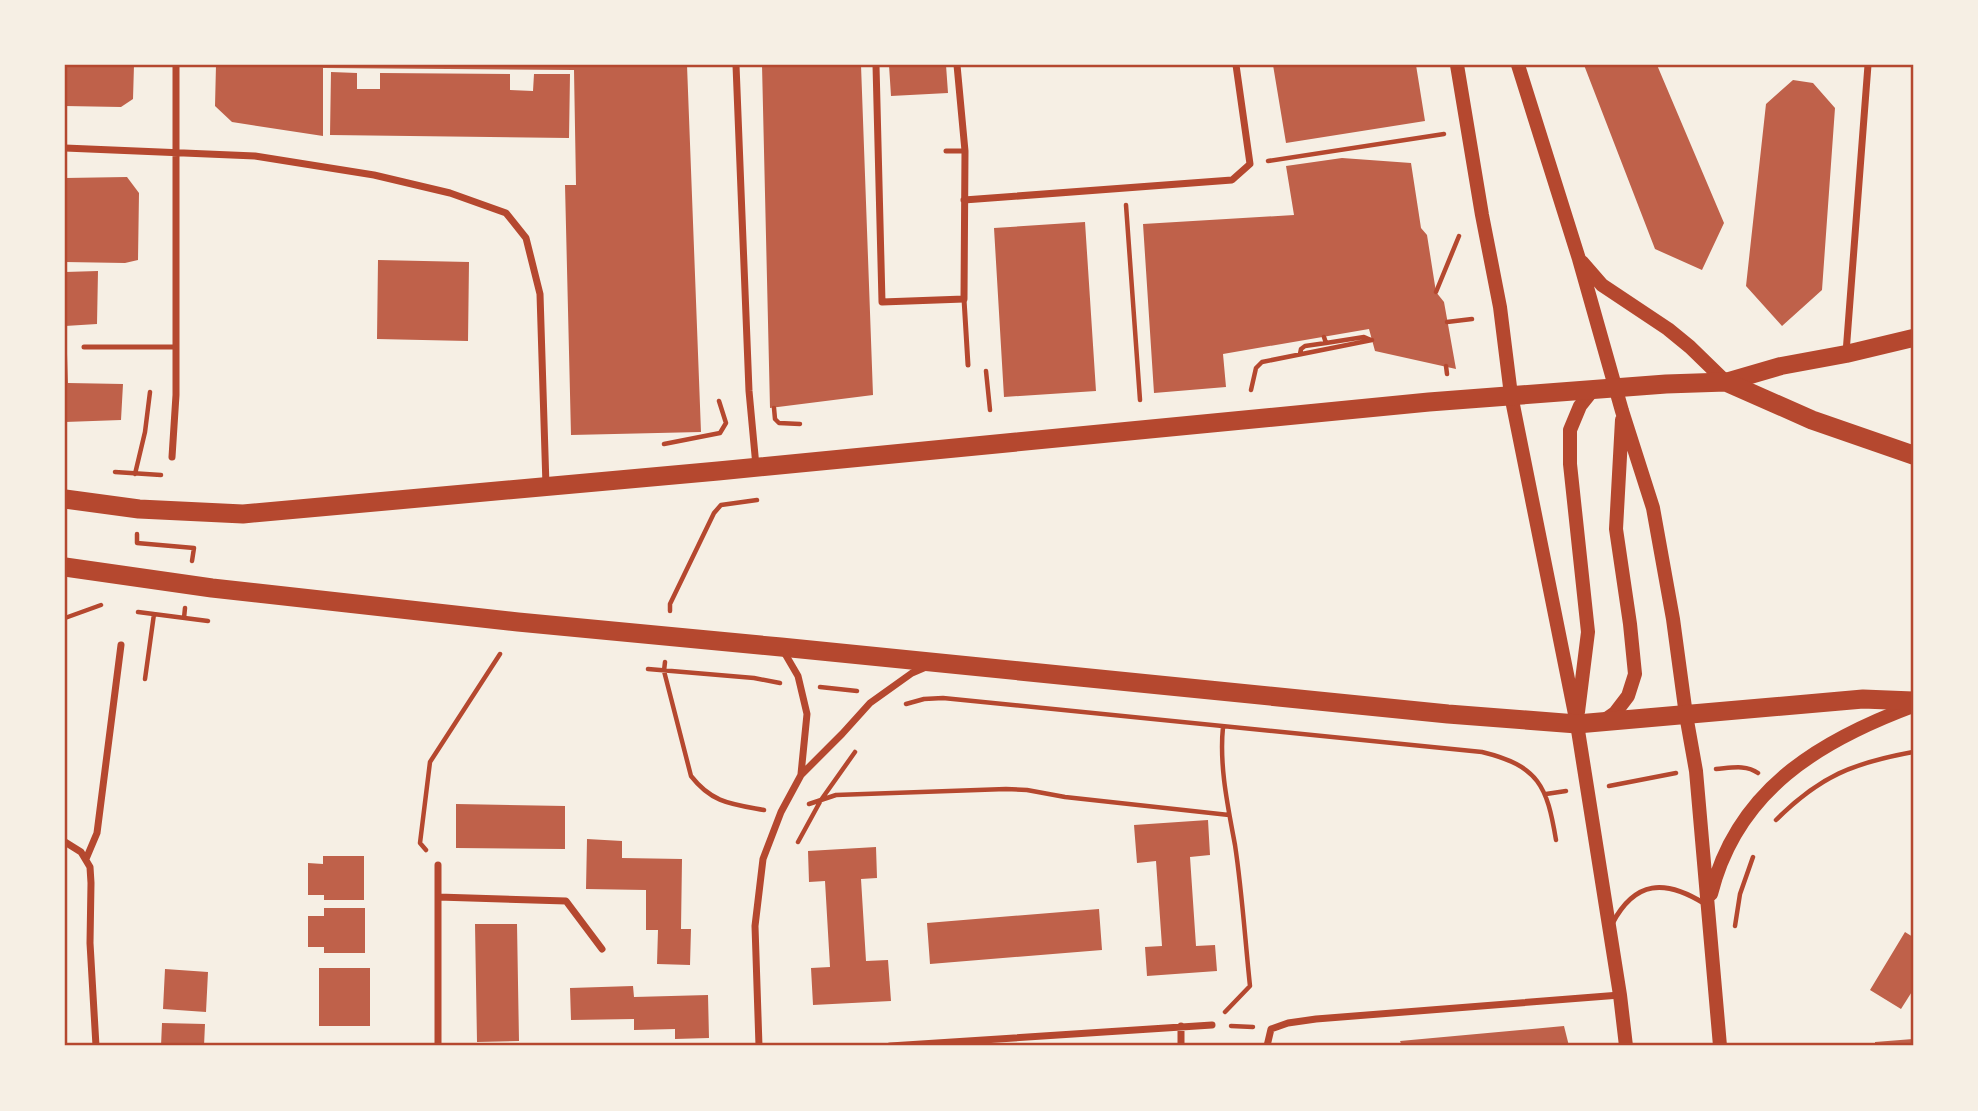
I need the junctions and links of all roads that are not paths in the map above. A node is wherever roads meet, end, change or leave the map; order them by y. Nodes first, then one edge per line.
1 (176, 65) edge
2 (736, 65) edge
3 (876, 65) edge
4 (957, 65) edge
5 (1236, 65) edge
6 (1457, 65) edge
7 (1518, 65) edge
8 (1868, 65) edge
9 (65, 148) edge
10 (176, 151) junction
11 (946, 151) dead end
12 (965, 151) junction
13 (964, 200) junction
14 (1579, 259) junction
15 (964, 299) junction
16 (1913, 338) edge
17 (84, 347) dead end
18 (176, 347) junction
19 (1846, 354) junction
20 (968, 365) road end
21 (1726, 382) junction
22 (1617, 388) junction
23 (1592, 391) junction
24 (1511, 395) junction
25 (1622, 411) junction
26 (1913, 456) edge
27 (172, 457) dead end
28 (756, 467) junction
29 (547, 486) junction
30 (65, 499) edge
31 (65, 567) edge
32 (121, 645) dead end
33 (781, 647) junction
34 (933, 663) junction
35 (1913, 701) edge
36 (1913, 706) edge
37 (1686, 715) junction
38 (1601, 723) junction
39 (1577, 724) junction
40 (801, 775) junction
41 (65, 842) edge
42 (86, 859) junction
43 (438, 865) road end
44 (438, 897) junction
45 (1708, 906) junction
46 (1609, 930) junction
47 (602, 949) dead end
48 (1620, 995) junction
49 (1212, 1025) road end
50 (1181, 1026) junction
51 (96, 1046) edge
52 (438, 1046) edge
53 (759, 1046) edge
54 (890, 1046) edge
55 (1181, 1046) edge
56 (1267, 1046) edge
57 (1626, 1046) edge
58 (1720, 1046) edge

1 - 10 street
2 - 28 street
3 - 15 street
4 - 12 street
5 - 13 street
6 - 24 main road
7 - 14 main road
8 - 19 street
9 - 10 street
10 - 18 street
10 - 29 street
11 - 12 lane
12 - 13 street
13 - 15 street
14 - 21 main road
14 - 22 main road
15 - 20 lane
16 - 19 main road
17 - 18 lane
18 - 27 street
19 - 21 main road
21 - 22 highway
21 - 26 highway
22 - 23 highway
22 - 25 main road
23 - 24 highway
23 - 39 main road
24 - 28 highway
24 - 39 main road
25 - 37 main road
25 - 38 main road
28 - 29 highway
29 - 30 highway
31 - 33 highway
32 - 42 street
33 - 34 highway
33 - 40 street
34 - 39 highway
34 - 40 street
35 - 37 highway
36 - 45 main road
37 - 38 highway
37 - 45 main road
38 - 39 highway
39 - 46 main road
40 - 53 street
41 - 42 street
42 - 51 street
43 - 44 street
44 - 47 street
44 - 52 street
45 - 46 lane
45 - 58 main road
46 - 48 main road
48 - 56 street
48 - 57 main road
49 - 50 street
50 - 54 street
50 - 55 street

